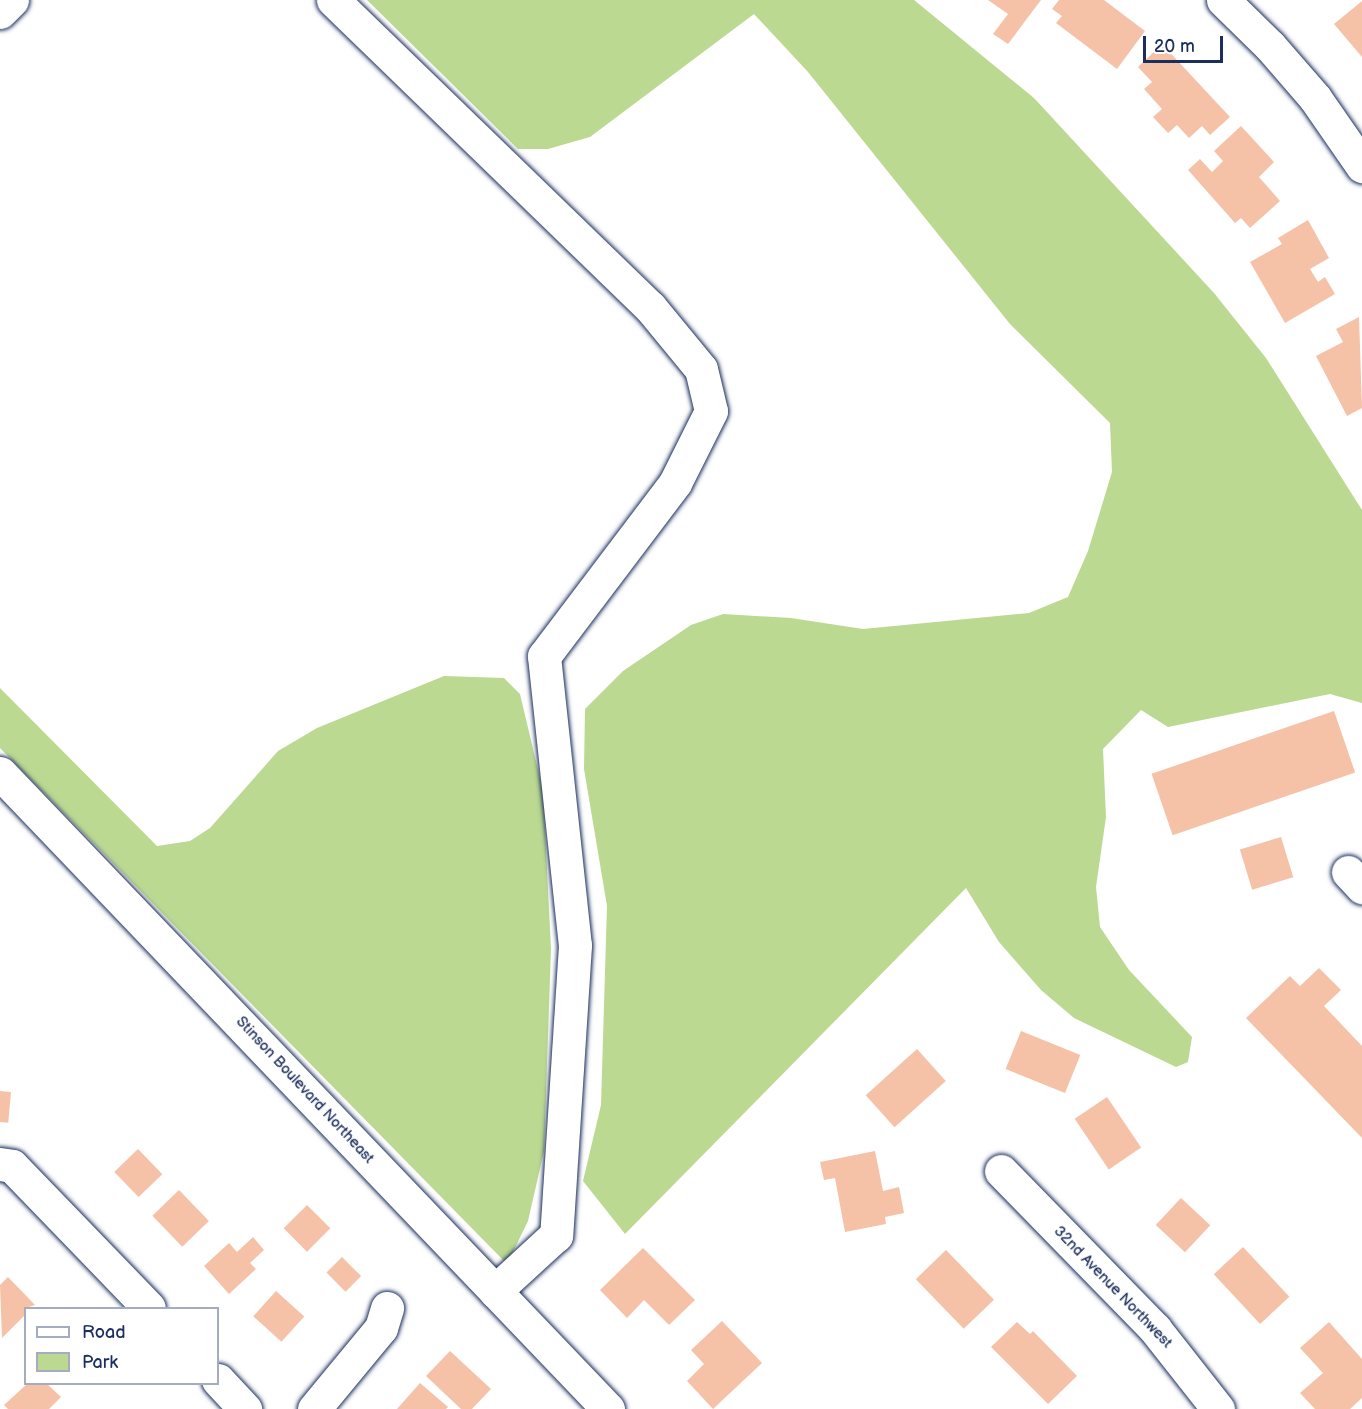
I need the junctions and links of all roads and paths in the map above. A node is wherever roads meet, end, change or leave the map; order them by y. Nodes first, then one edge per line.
1 (12, 0) edge
2 (333, 0) edge
3 (1223, 0) edge
4 (0, 12) edge
5 (1362, 166) edge
6 (0, 773) edge
7 (0, 1164) edge
8 (1000, 1171) dead end
9 (495, 1291) junction
10 (148, 1307) edge
11 (387, 1308) dead end
12 (219, 1381) edge
13 (245, 1409) edge
14 (314, 1409) edge
15 (608, 1409) edge
16 (1218, 1409) edge

1 - 4 street
2 - 9 street
3 - 5 street
6 - 9 street, Stinson Boulevard Northeast
7 - 10 street
8 - 16 street, 32nd Avenue Northwest
9 - 15 street, Stinson Boulevard Northeast
11 - 14 street
12 - 13 street

